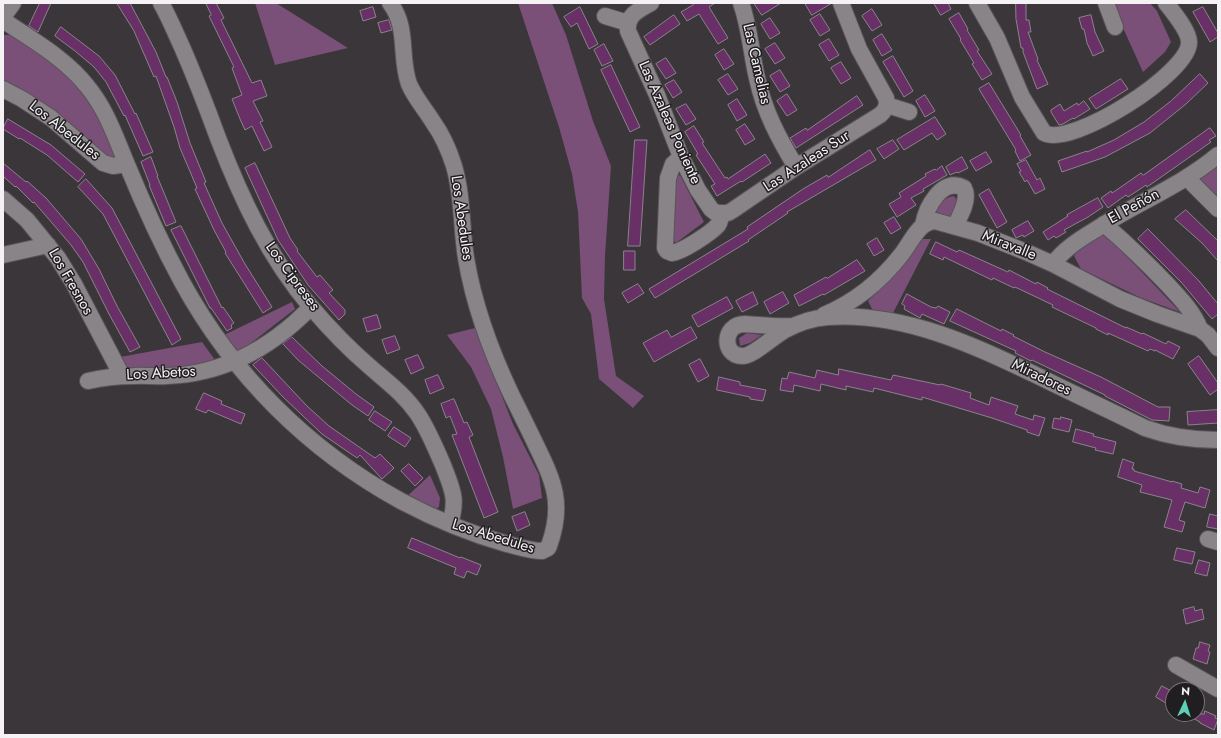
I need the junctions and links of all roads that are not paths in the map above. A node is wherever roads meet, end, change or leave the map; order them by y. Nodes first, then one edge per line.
1 (13, 3) edge
2 (161, 3) edge
3 (390, 3) edge
4 (651, 3) edge
5 (741, 3) edge
6 (841, 3) edge
7 (977, 3) edge
8 (1106, 3) edge
9 (1166, 3) edge
10 (605, 16) dead end
11 (3, 18) edge
12 (628, 23) junction
13 (1115, 27) dead end
14 (3, 89) edge
15 (887, 105) junction
16 (909, 112) dead end
17 (1218, 155) edge
18 (681, 157) junction
19 (126, 164) junction
20 (796, 167) junction
21 (1187, 178) junction
22 (3, 199) edge
23 (1218, 209) edge
24 (722, 214) junction
25 (1104, 224) junction
26 (923, 225) junction
27 (955, 226) junction
28 (48, 245) junction
29 (3, 255) edge
30 (1053, 264) junction
31 (861, 295) junction
32 (311, 307) junction
33 (818, 318) junction
34 (866, 318) junction
35 (793, 326) dead end
36 (1200, 329) junction
37 (1218, 348) edge
38 (235, 362) junction
39 (122, 376) junction
40 (88, 381) dead end
41 (1217, 440) edge
42 (450, 524) junction
43 (1176, 665) dead end
44 (1218, 689) edge

1 - 11 street
2 - 32 street, Los Cipreses
3 - 42 street, Los Abedules
4 - 12 street
5 - 20 street, Las Camelias
6 - 15 street
7 - 9 street
8 - 13 street
10 - 12 street
11 - 19 street, Los Abedules
12 - 18 street, Las Azaleas Poniente
14 - 19 street, Los Abedules
15 - 16 street
15 - 20 street, Las Azaleas Sur
17 - 21 street, El Peñón
18 - 24 street, Las Azaleas Poniente
18 - 24 street
19 - 38 street, Los Abedules
20 - 24 street, Las Azaleas Sur
21 - 23 street
21 - 25 street, El Peñón
22 - 28 street, Los Fresnos
25 - 30 street, El Peñón
25 - 36 street
26 - 27 street, Miravalle
26 - 27 street
26 - 31 street
27 - 30 street, Miravalle
28 - 29 street
28 - 39 street, Los Fresnos
30 - 36 street, Miravalle
31 - 33 street
31 - 34 street
32 - 38 street, Los Abetos
32 - 42 street, Los Cipreses
33 - 34 street, Miradores
33 - 35 street, Miradores
34 - 41 street, Miradores
36 - 37 street, Miravalle
38 - 39 street, Los Abetos
38 - 42 street, Los Abedules
39 - 40 street, Los Abetos
43 - 44 street

